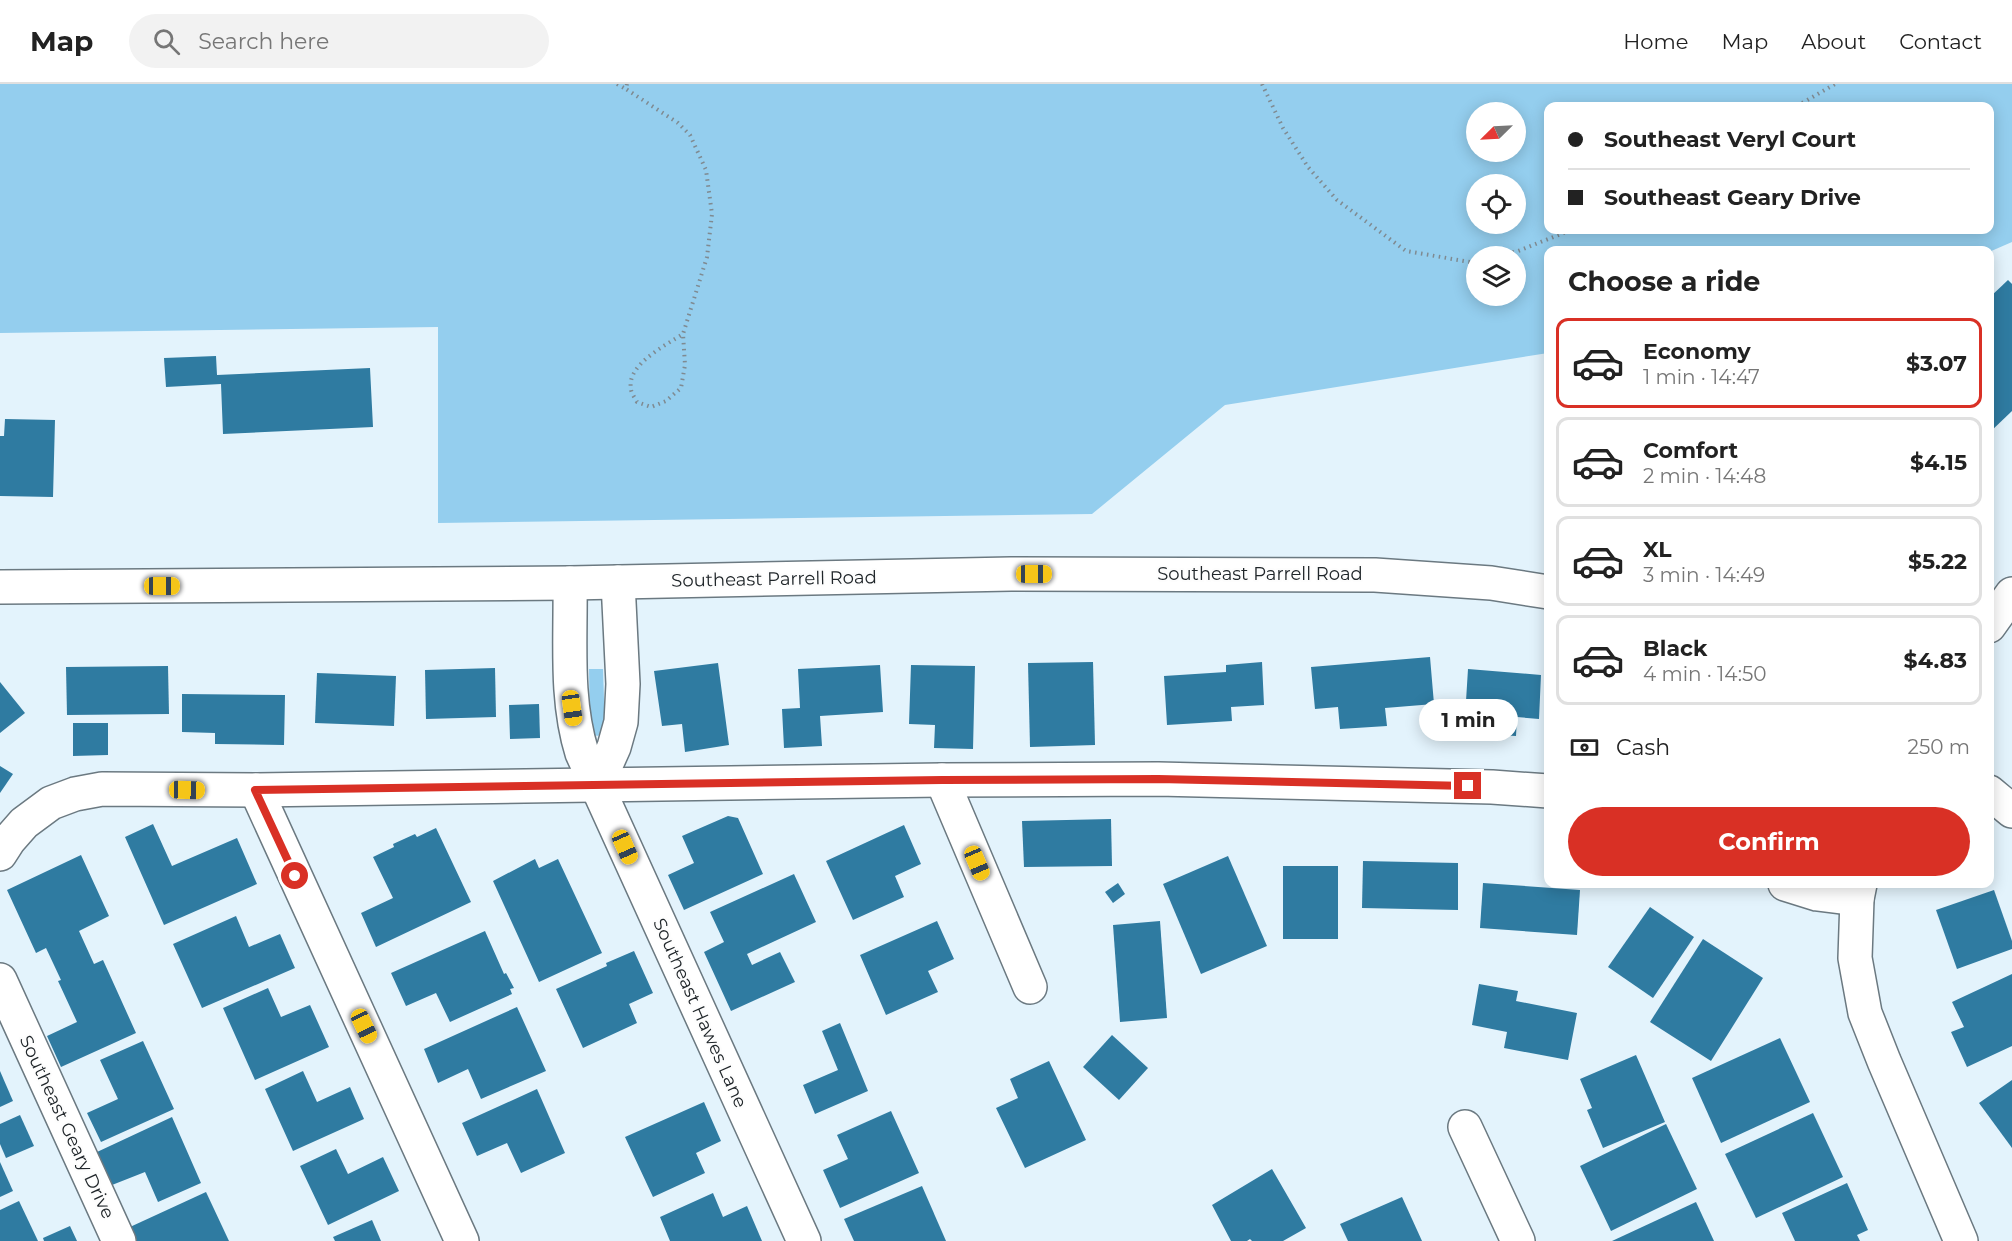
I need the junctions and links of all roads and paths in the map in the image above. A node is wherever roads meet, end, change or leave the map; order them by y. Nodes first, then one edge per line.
1 (617, 84) edge
2 (1262, 84) edge
3 (1835, 84) edge
4 (626, 86) edge
5 (1804, 102) edge
6 (1561, 234) edge
7 (1526, 248) edge
8 (1466, 261) edge
9 (683, 334) junction
10 (618, 582) junction
11 (570, 583) junction
12 (0, 587) edge
13 (1544, 591) edge
14 (942, 780) junction
15 (597, 784) junction
16 (255, 790) junction
17 (1544, 791) edge
18 (1994, 796) edge
19 (2012, 811) edge
20 (0, 854) edge
21 (1798, 888) edge
22 (1858, 891) edge
23 (0, 980) edge
24 (1030, 987) dead end
25 (1465, 1127) dead end
26 (119, 1241) edge
27 (462, 1241) edge
28 (804, 1241) edge
29 (1518, 1241) edge
30 (1961, 1241) edge

1 - 4 path
2 - 8 path
3 - 5 path
4 - 9 path
6 - 7 path
9 - 9 path
10 - 11 street, Southeast Parrell Road
10 - 13 street, Southeast Parrell Road
10 - 15 street
11 - 12 street, Southeast Parrell Road
11 - 15 street, Southeast Hawes Lane
14 - 15 street
14 - 17 street
14 - 24 street
15 - 16 street
15 - 28 street, Southeast Hawes Lane
16 - 20 street
16 - 27 street
18 - 19 street
21 - 22 street
22 - 30 street
23 - 26 street, Southeast Geary Drive
25 - 29 street

